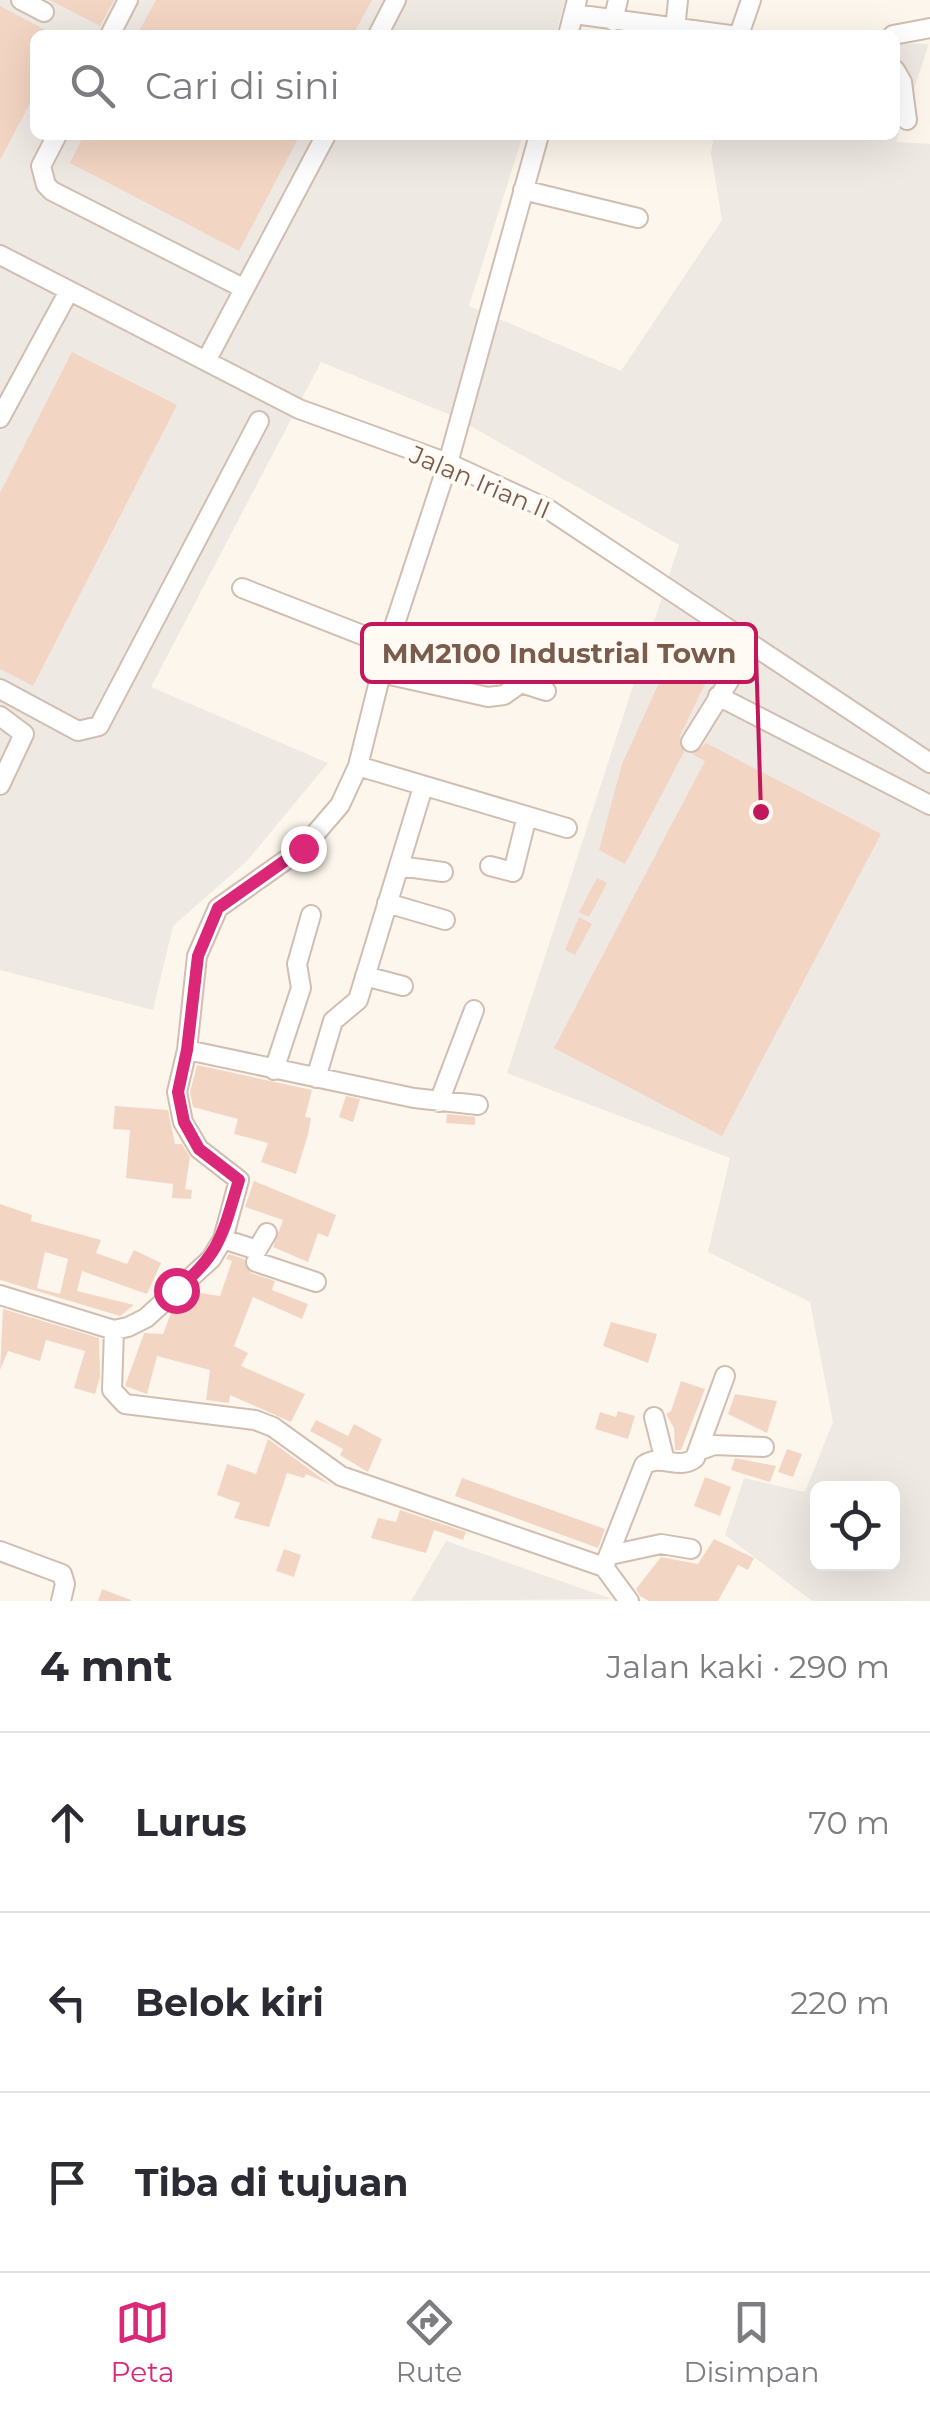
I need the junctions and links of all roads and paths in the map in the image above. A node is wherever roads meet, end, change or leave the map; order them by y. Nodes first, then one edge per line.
1 (21, 0) edge
2 (128, 0) edge
3 (396, 0) edge
4 (618, 0) edge
5 (678, 0) edge
6 (751, 0) edge
7 (576, 7) edge
8 (44, 12) dead end
9 (613, 21) junction
10 (930, 28) edge
11 (674, 29) junction
12 (113, 30) edge
13 (381, 30) edge
14 (683, 30) edge
15 (741, 30) edge
16 (900, 34) edge
17 (900, 79) edge
18 (907, 120) dead end
19 (54, 140) edge
20 (323, 140) edge
21 (538, 140) edge
22 (523, 190) junction
23 (638, 218) dead end
24 (0, 255) edge
25 (243, 288) junction
26 (68, 291) junction
27 (206, 361) junction
28 (0, 418) edge
29 (258, 422) dead end
30 (448, 463) junction
31 (242, 588) dead end
32 (512, 636) dead end
33 (388, 646) junction
34 (750, 647) junction
35 (381, 673) junction
36 (521, 683) junction
37 (0, 689) edge
38 (546, 691) dead end
39 (718, 696) junction
40 (0, 716) edge
41 (692, 742) dead end
42 (930, 763) edge
43 (358, 766) junction
44 (0, 786) edge
45 (423, 786) junction
46 (930, 805) edge
47 (527, 816) junction
48 (567, 828) dead end
49 (399, 866) junction
50 (490, 866) dead end
51 (443, 872) dead end
52 (387, 903) junction
53 (311, 916) dead end
54 (445, 920) dead end
55 (365, 976) junction
56 (403, 986) dead end
57 (474, 1010) dead end
58 (187, 1050) junction
59 (274, 1070) junction
60 (316, 1078) junction
61 (439, 1102) junction
62 (478, 1105) dead end
63 (267, 1233) dead end
64 (224, 1239) junction
65 (256, 1262) junction
66 (316, 1282) dead end
67 (0, 1295) edge
68 (114, 1330) junction
69 (725, 1376) dead end
70 (654, 1417) dead end
71 (764, 1447) dead end
72 (698, 1451) junction
73 (665, 1461) junction
74 (691, 1549) dead end
75 (0, 1551) edge
76 (607, 1561) junction
77 (60, 1601) edge
78 (629, 1601) edge

1 - 8 street
2 - 12 street
3 - 13 street
4 - 9 street
5 - 11 street
6 - 15 street
7 - 9 street
9 - 11 street
10 - 16 street
11 - 14 street
17 - 18 street
19 - 25 street
20 - 25 street
21 - 22 street
22 - 23 street
22 - 30 street
24 - 26 street, Jalan Irian II
25 - 27 street
26 - 27 street, Jalan Irian II
26 - 28 street
27 - 30 street, Jalan Irian II
29 - 37 street
30 - 33 street
30 - 34 street, Jalan Irian II
31 - 33 street
32 - 36 street
33 - 35 street
34 - 39 street
34 - 42 street, Jalan Irian II
35 - 36 street
35 - 43 street
36 - 38 street
39 - 41 street
39 - 46 street
40 - 44 street
43 - 45 street
43 - 58 street
45 - 47 street
45 - 49 street
47 - 48 street
47 - 50 street
49 - 51 street
49 - 52 street
52 - 54 street
52 - 55 street
53 - 59 street
55 - 56 street
55 - 60 street
57 - 61 street
58 - 59 street
58 - 64 street
59 - 60 street
60 - 61 street
61 - 62 street
63 - 65 street
64 - 65 street
64 - 68 street
65 - 66 street
67 - 68 street
68 - 76 street
69 - 72 street
70 - 73 street
71 - 72 street
72 - 73 street
73 - 76 street
74 - 76 street
75 - 77 street
76 - 78 street

